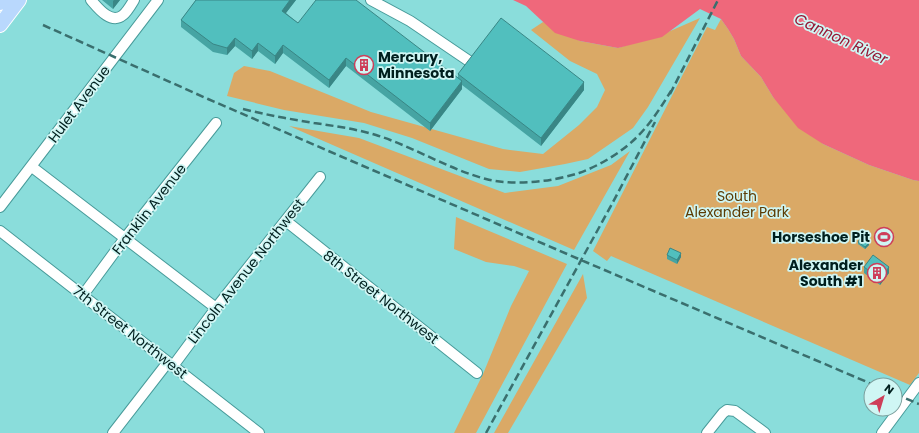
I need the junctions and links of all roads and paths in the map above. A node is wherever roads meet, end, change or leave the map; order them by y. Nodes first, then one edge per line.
1 (3, 0) edge
2 (19, 0) edge
3 (91, 0) edge
4 (134, 0) edge
5 (158, 0) edge
6 (371, 0) edge
7 (0, 3) edge
8 (0, 25) edge
9 (469, 61) edge
10 (216, 123) dead end
11 (32, 167) junction
12 (320, 177) dead end
13 (0, 207) edge
14 (286, 221) junction
15 (0, 232) edge
16 (125, 238) junction
17 (83, 295) junction
18 (216, 308) junction
19 (170, 364) junction
20 (477, 373) dead end
21 (919, 383) edge
22 (113, 433) edge
23 (259, 433) edge
24 (707, 433) edge
25 (765, 433) edge
26 (883, 433) edge

1 - 7 highway
2 - 8 highway
3 - 4 street
5 - 11 street, Hulet Avenue
6 - 9 street
10 - 16 street, Franklin Avenue
11 - 13 street, Hulet Avenue
11 - 16 street
12 - 14 street, Lincoln Avenue Northwest
14 - 18 street, Lincoln Avenue Northwest
14 - 20 street, 8th Street Northwest
15 - 17 street, 7th Street Northwest
16 - 17 street, Franklin Avenue
16 - 18 street
17 - 19 street, 7th Street Northwest
18 - 19 street, Lincoln Avenue Northwest
19 - 22 street, Lincoln Avenue Northwest
19 - 23 street, 7th Street Northwest
21 - 26 street
24 - 25 street

